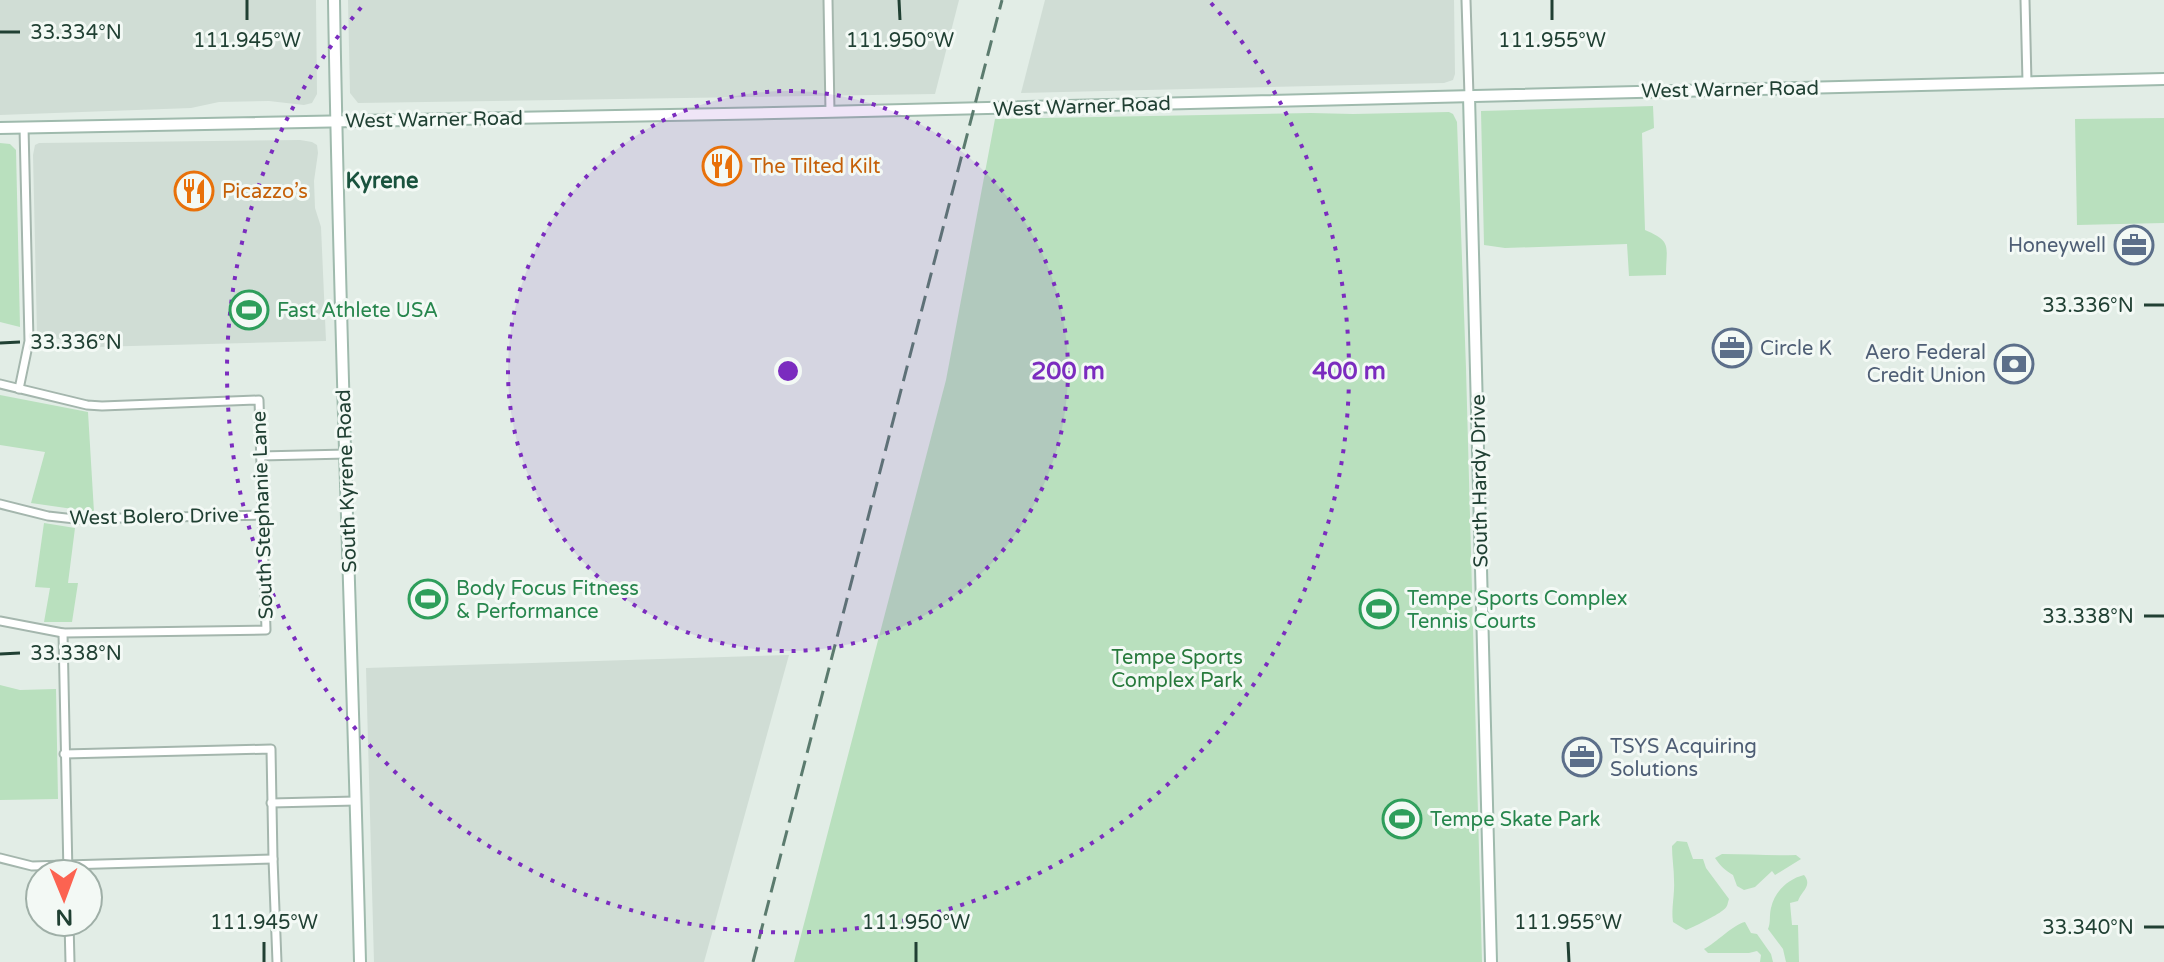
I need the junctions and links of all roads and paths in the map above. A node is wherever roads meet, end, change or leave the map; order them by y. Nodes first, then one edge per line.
1 (334, 0) edge
2 (828, 0) edge
3 (1466, 0) edge
4 (2025, 0) edge
5 (2164, 79) edge
6 (2027, 82) junction
7 (1469, 96) junction
8 (830, 112) junction
9 (336, 121) junction
10 (24, 127) junction
11 (0, 128) edge
12 (0, 384) edge
13 (19, 389) junction
14 (347, 454) junction
15 (260, 456) junction
16 (0, 504) edge
17 (262, 515) junction
18 (0, 621) edge
19 (63, 633) junction
20 (64, 754) junction
21 (356, 801) junction
22 (271, 803) junction
23 (0, 858) edge
24 (67, 858) edge
25 (273, 859) junction
26 (24, 864) edge
27 (104, 868) edge
28 (69, 938) edge
29 (70, 962) edge
30 (277, 962) edge
31 (360, 962) edge
32 (1491, 962) edge

1 - 9 main road, South Kyrene Road
2 - 8 street
3 - 7 street, South Hardy Drive
4 - 6 street
5 - 6 main road, West Warner Road
6 - 7 main road, West Warner Road
7 - 8 main road, West Warner Road
7 - 32 main road, South Hardy Drive
8 - 9 main road, West Warner Road
9 - 10 main road, West Warner Road
9 - 14 main road, South Kyrene Road
10 - 11 main road, West Warner Road
10 - 13 street
12 - 13 street
13 - 15 street, South Stephanie Lane
14 - 15 street
14 - 21 main road, South Kyrene Road
15 - 17 street, South Stephanie Lane
16 - 17 street, West Bolero Drive
17 - 19 street, South Stephanie Lane
18 - 19 street
19 - 20 street
20 - 22 street
20 - 24 street
21 - 22 street
21 - 31 main road, South Kyrene Road
22 - 25 street
23 - 26 street
25 - 27 street
25 - 30 street
28 - 29 street

